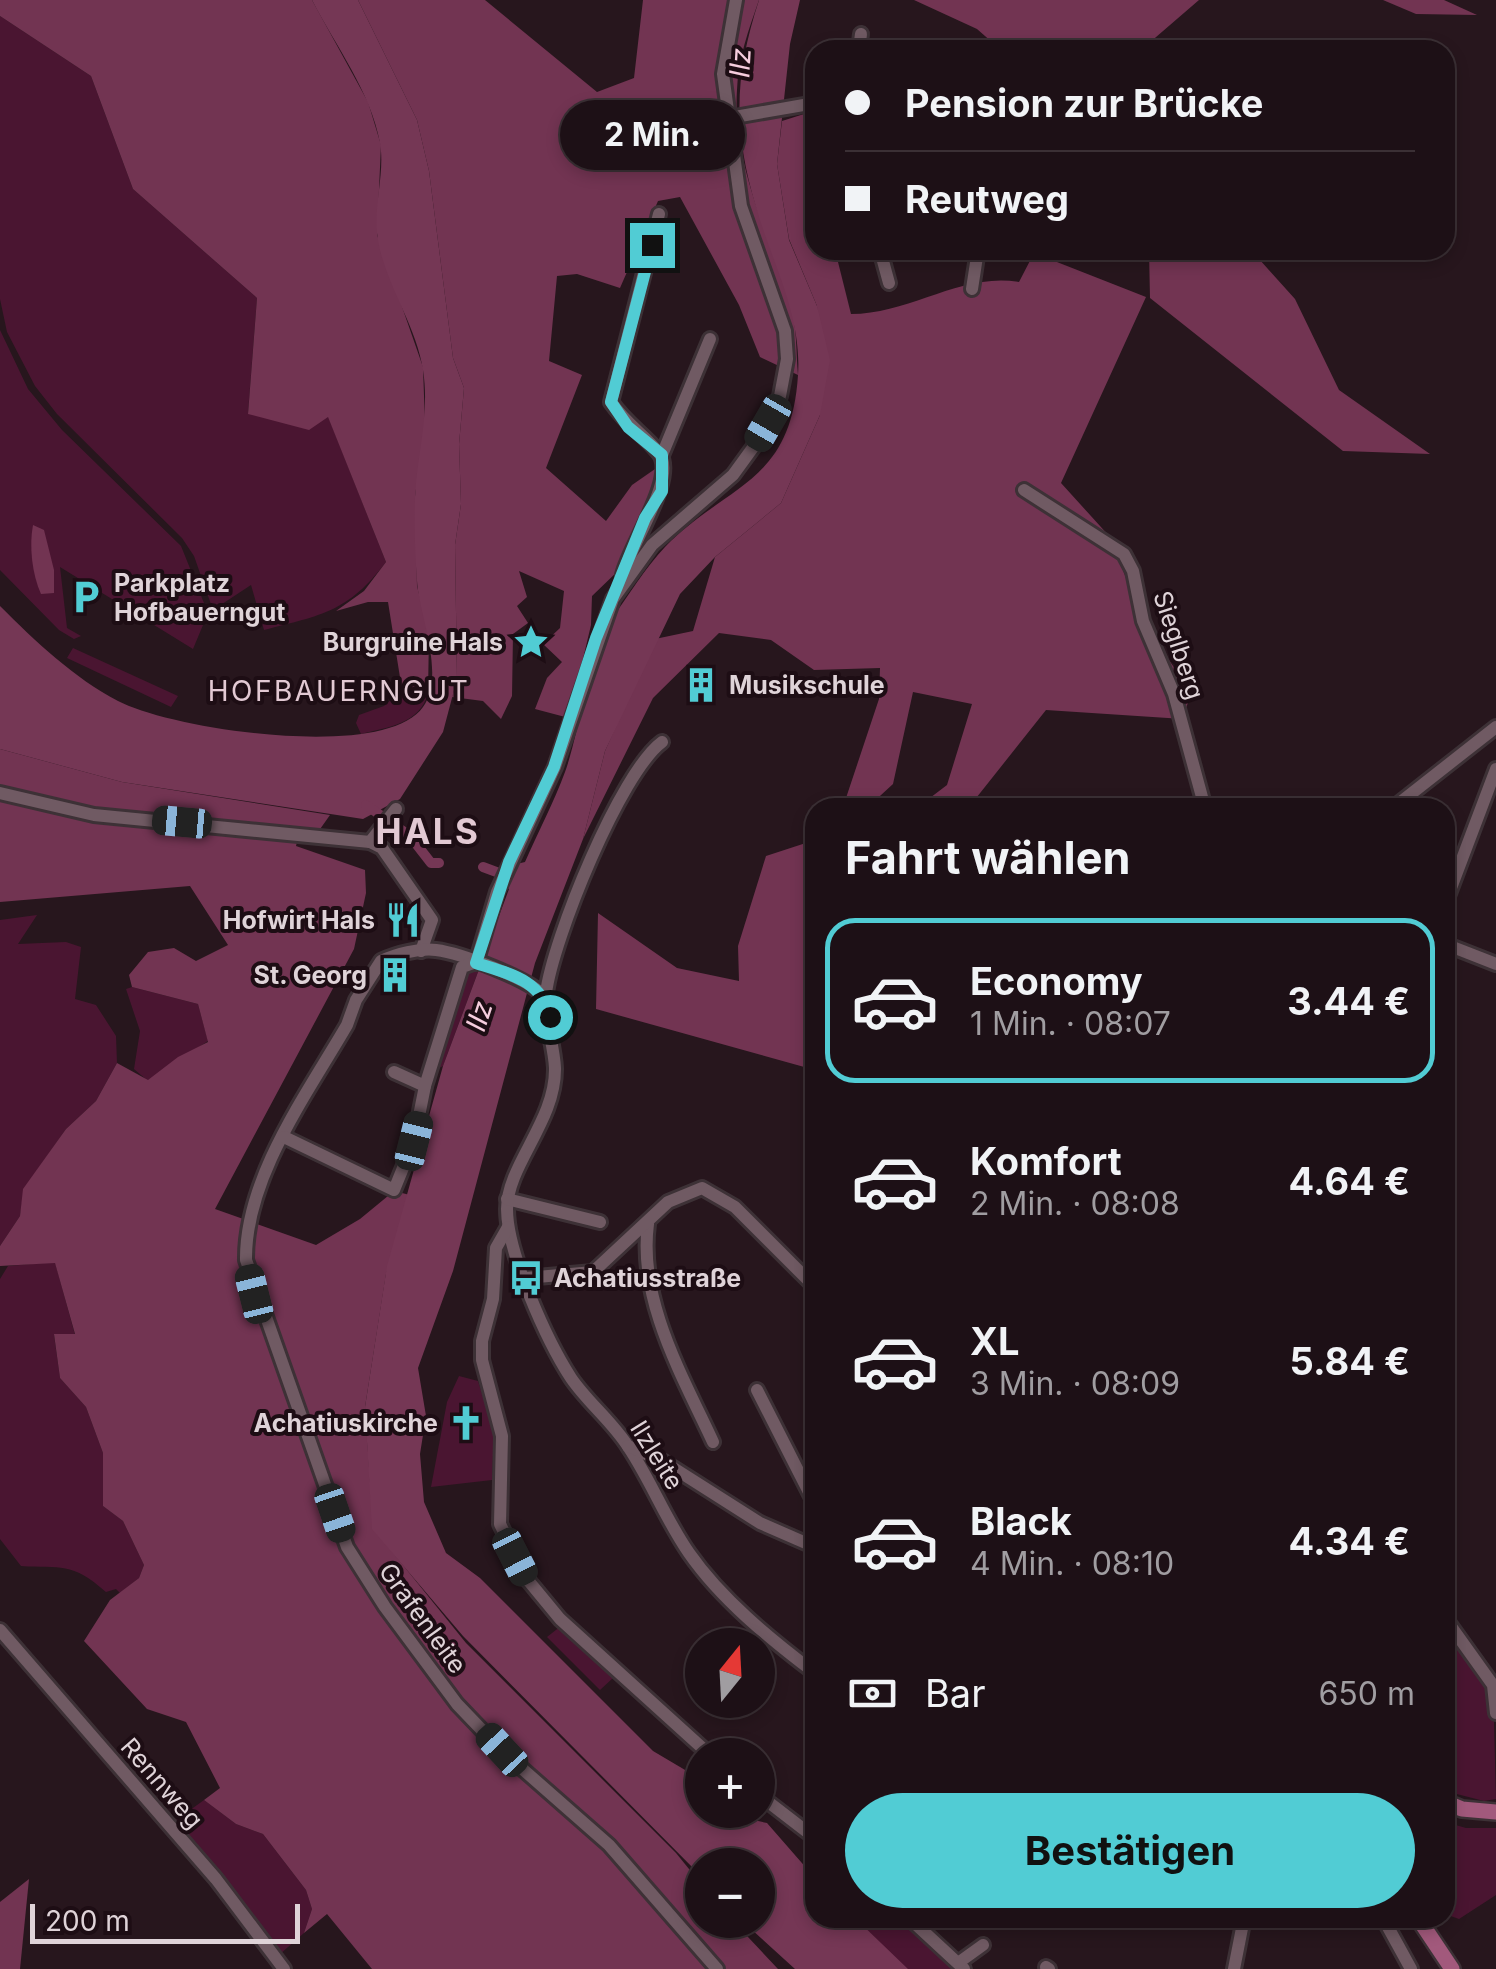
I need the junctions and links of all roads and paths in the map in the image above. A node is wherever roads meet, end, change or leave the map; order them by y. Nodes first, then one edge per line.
1 (736, 0) edge
2 (861, 34) dead end
3 (860, 40) edge
4 (805, 105) edge
5 (733, 117) junction
6 (658, 214) dead end
7 (882, 260) edge
8 (976, 260) edge
9 (888, 284) dead end
10 (972, 289) dead end
11 (710, 339) dead end
12 (662, 455) junction
13 (1024, 490) dead end
14 (620, 587) junction
15 (1496, 727) edge
16 (662, 742) dead end
17 (1496, 768) edge
18 (0, 793) edge
19 (1202, 798) edge
20 (1406, 798) edge
21 (393, 813) dead end
22 (370, 842) junction
23 (1455, 877) edge
24 (1455, 948) edge
25 (420, 951) junction
26 (476, 963) junction
27 (1496, 964) edge
28 (541, 992) junction
29 (394, 1072) dead end
30 (425, 1086) junction
31 (284, 1137) junction
32 (507, 1199) junction
33 (600, 1222) dead end
34 (648, 1224) junction
35 (508, 1227) junction
36 (805, 1276) edge
37 (526, 1278) junction
38 (758, 1390) dead end
39 (713, 1442) dead end
40 (628, 1446) junction
41 (805, 1484) edge
42 (805, 1542) edge
43 (0, 1630) edge
44 (1455, 1632) edge
45 (805, 1663) edge
46 (1496, 1713) edge
47 (691, 1738) edge
48 (1455, 1806) edge
49 (775, 1807) edge
50 (1496, 1812) edge
51 (805, 1830) edge
52 (919, 1928) edge
53 (1242, 1928) edge
54 (1388, 1928) edge
55 (1425, 1928) edge
56 (982, 1944) dead end
57 (961, 1966) edge
58 (284, 1969) edge
59 (717, 1969) edge
60 (1234, 1969) edge
61 (1411, 1969) edge
62 (1452, 1969) edge

1 - 5 street
2 - 3 street
4 - 5 street
5 - 14 street
6 - 12 street
7 - 9 street
8 - 10 street
11 - 12 street
12 - 14 street
13 - 19 street, Sieglberg
14 - 26 street
15 - 20 street
16 - 28 street
17 - 23 street
18 - 22 street
21 - 22 street
22 - 25 street
24 - 27 street
25 - 26 street
25 - 31 street, Grafenleite
26 - 28 street
26 - 30 street
28 - 32 street
29 - 30 street
30 - 31 street
31 - 59 street, Grafenleite
32 - 33 street
32 - 35 street
34 - 36 street
34 - 37 street
34 - 39 street
35 - 37 street, Ilzleite
35 - 47 street
37 - 40 street, Ilzleite
38 - 41 street
40 - 42 street
40 - 45 street, Ilzleite
43 - 58 street, Rennweg
44 - 46 street
48 - 50 main road
49 - 51 street
52 - 57 street
53 - 60 street
54 - 61 street
55 - 62 main road
56 - 57 street

